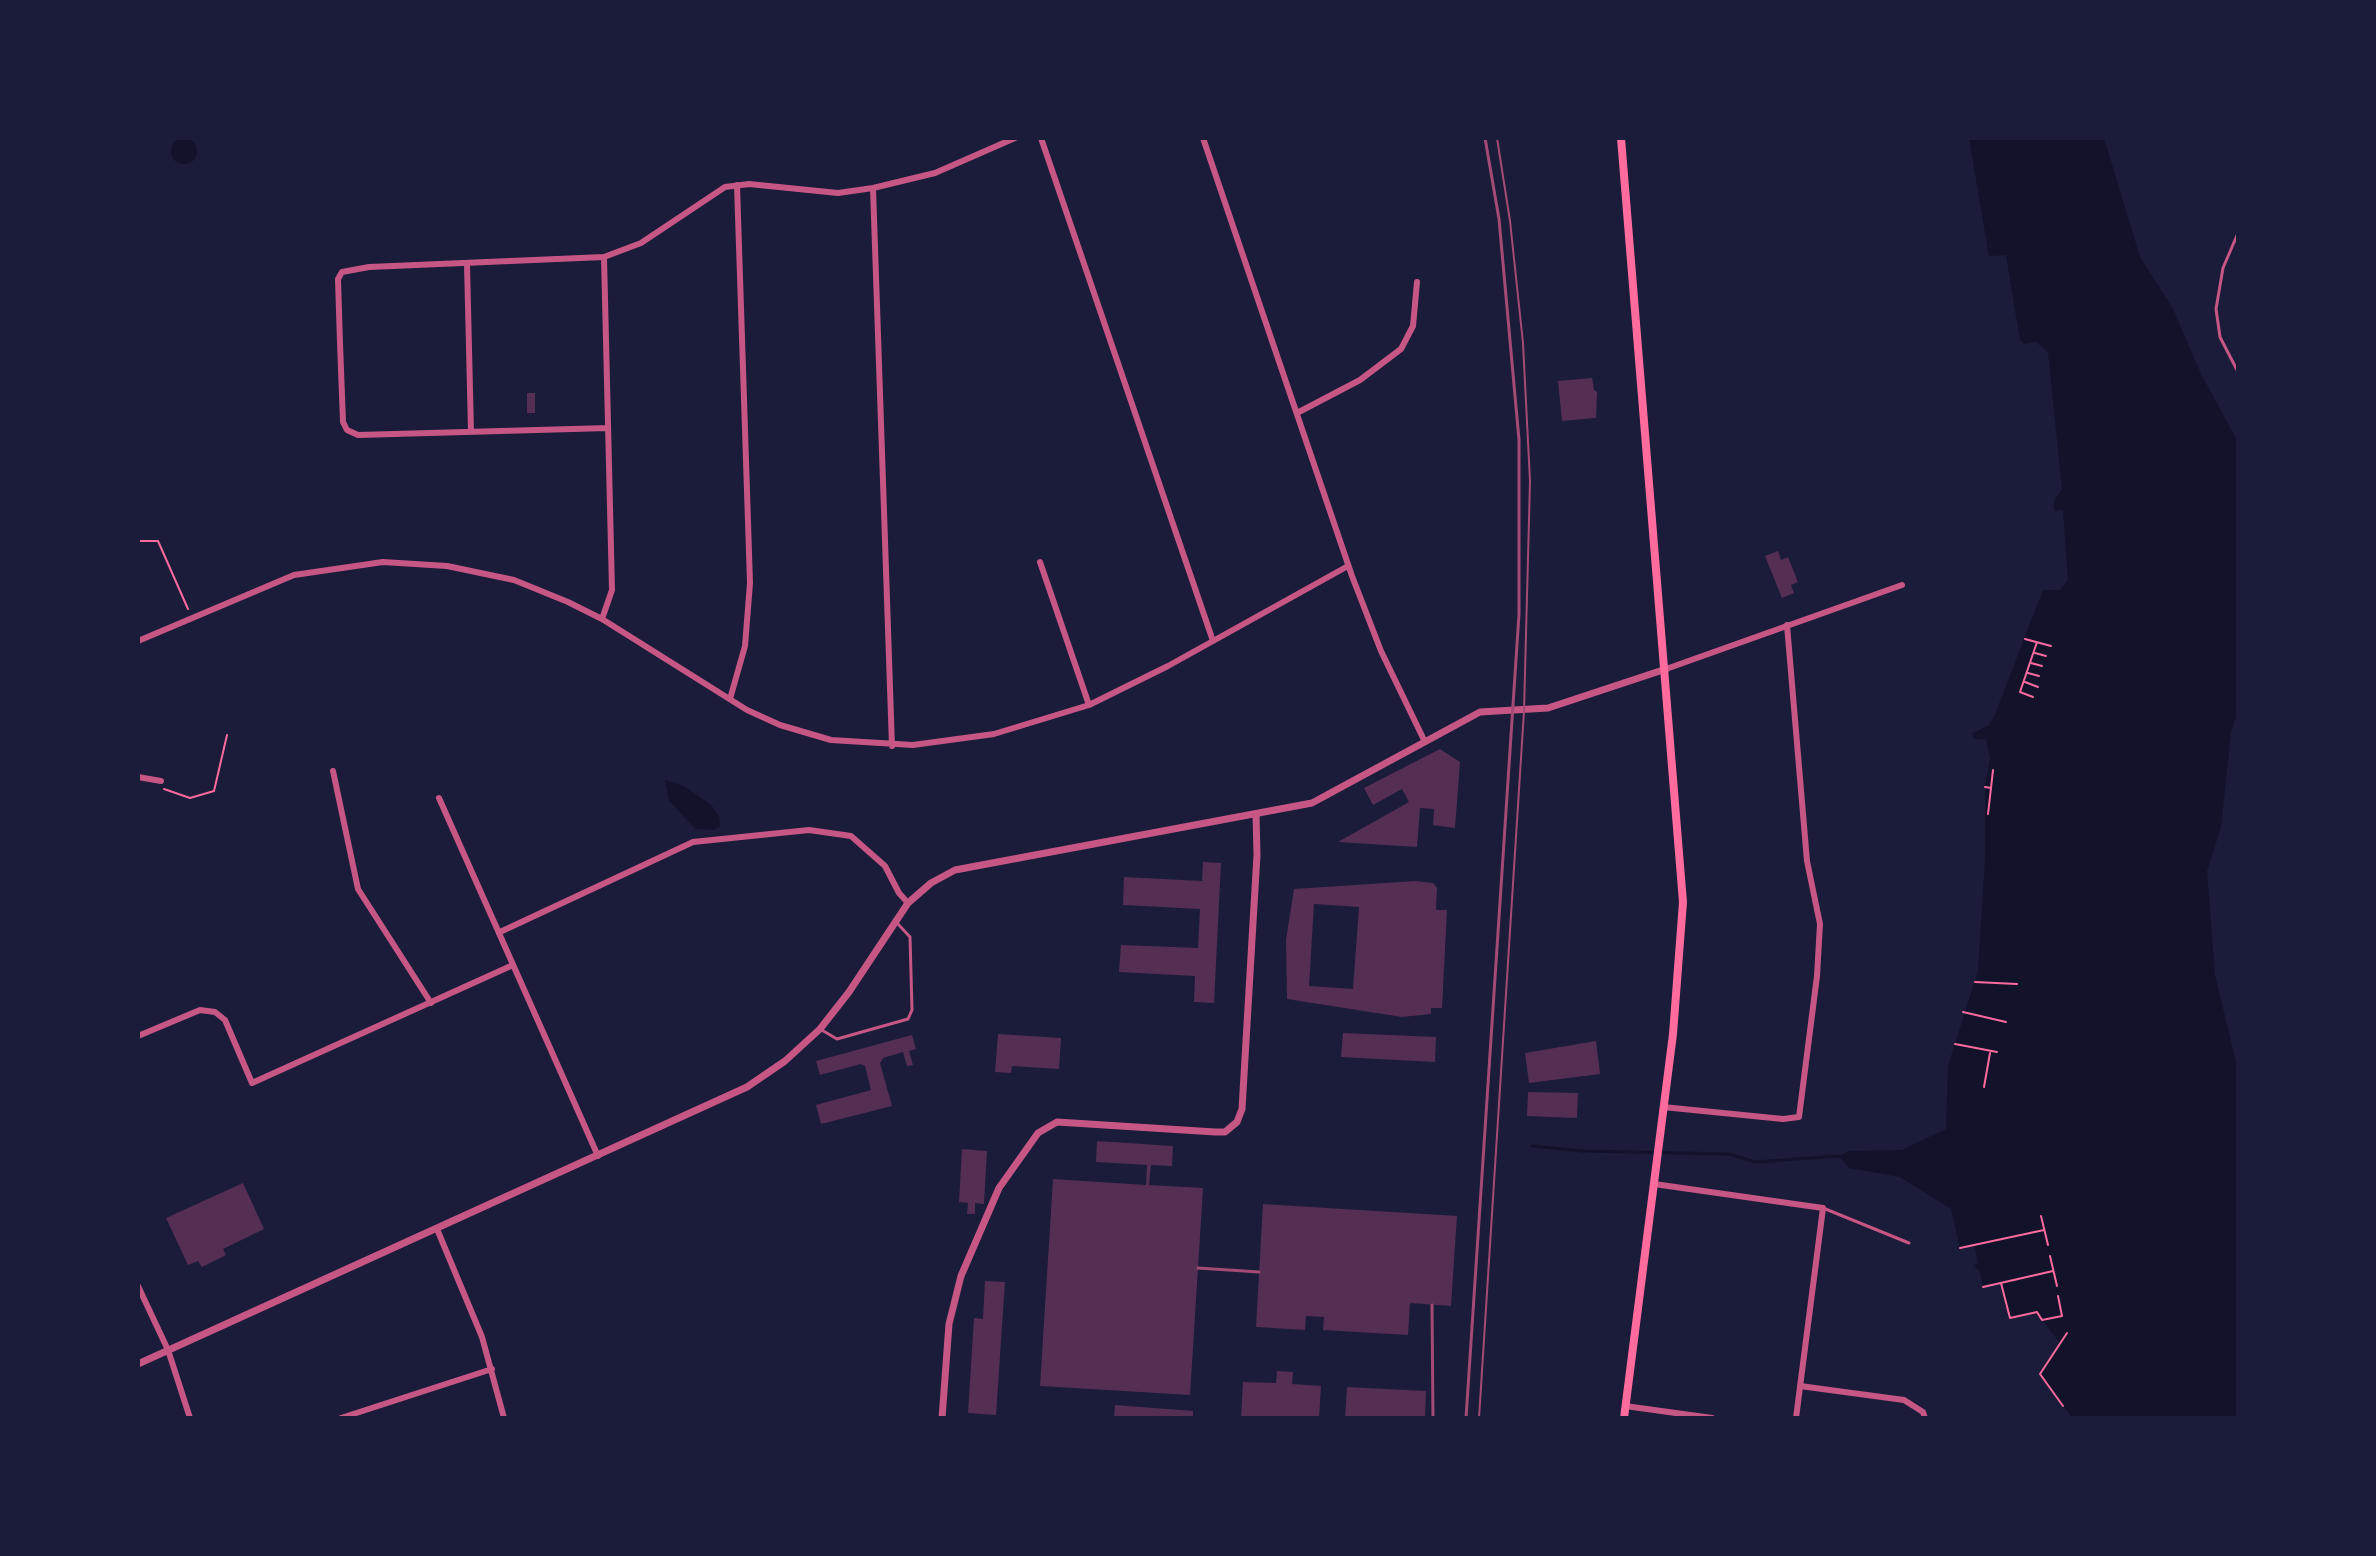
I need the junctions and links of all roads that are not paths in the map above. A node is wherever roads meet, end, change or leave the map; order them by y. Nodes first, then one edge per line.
1 (1015, 138) edge
2 (1041, 138) edge
3 (1203, 138) edge
4 (1621, 138) edge
5 (737, 185) junction
6 (873, 188) junction
7 (2238, 233) edge
8 (604, 257) junction
9 (467, 264) junction
10 (1417, 282) dead end
11 (2238, 372) edge
12 (1297, 413) junction
13 (608, 428) junction
14 (471, 432) junction
15 (1040, 562) dead end
16 (1348, 566) junction
17 (1902, 585) dead end
18 (602, 619) junction
19 (1787, 625) junction
20 (138, 641) edge
21 (1213, 641) junction
22 (1666, 669) junction
23 (730, 699) junction
24 (1089, 705) junction
25 (1425, 742) junction
26 (892, 746) junction
27 (333, 771) dead end
28 (138, 777) edge
29 (161, 781) road end
30 (439, 798) dead end
31 (1256, 814) junction
32 (908, 903) junction
33 (895, 922) junction
34 (500, 932) junction
35 (513, 965) junction
36 (431, 1003) junction
37 (820, 1029) junction
38 (138, 1036) edge
39 (1663, 1107) junction
40 (598, 1156) junction
41 (1654, 1179) junction
42 (1823, 1208) junction
43 (437, 1229) junction
44 (1909, 1243) dead end
45 (138, 1286) edge
46 (168, 1350) junction
47 (138, 1364) edge
48 (492, 1369) junction
49 (1800, 1386) junction
50 (1625, 1406) junction
51 (190, 1418) edge
52 (341, 1418) edge
53 (504, 1418) edge
54 (942, 1418) edge
55 (1624, 1418) edge
56 (1712, 1418) edge
57 (1796, 1418) edge
58 (1925, 1418) edge

1 - 6 street
2 - 21 street
3 - 12 street
4 - 22 main road
5 - 6 street
5 - 8 street
5 - 23 street
6 - 26 street
7 - 11 lane
8 - 9 street
8 - 13 street
9 - 14 street
9 - 14 street
10 - 12 street
12 - 16 street
13 - 14 street
13 - 18 street
15 - 24 street
16 - 21 street
16 - 25 street
17 - 19 street
18 - 20 street
18 - 23 street
19 - 22 street
19 - 39 street
21 - 24 street
22 - 25 street
22 - 39 main road
23 - 26 street
24 - 26 street
25 - 31 street
27 - 36 street
28 - 29 street
30 - 34 street
31 - 32 street
31 - 54 street
32 - 33 street
32 - 34 street
33 - 37 street
33 - 37 lane
34 - 35 street
35 - 36 street
35 - 40 street
36 - 38 street
37 - 40 street
39 - 41 main road
40 - 43 street
41 - 42 street
41 - 50 main road
42 - 44 lane
42 - 49 street
43 - 46 street
43 - 48 street
45 - 46 street
46 - 47 street
46 - 51 street
48 - 52 street
48 - 53 street
49 - 57 street
49 - 58 street
50 - 55 main road
50 - 56 street

